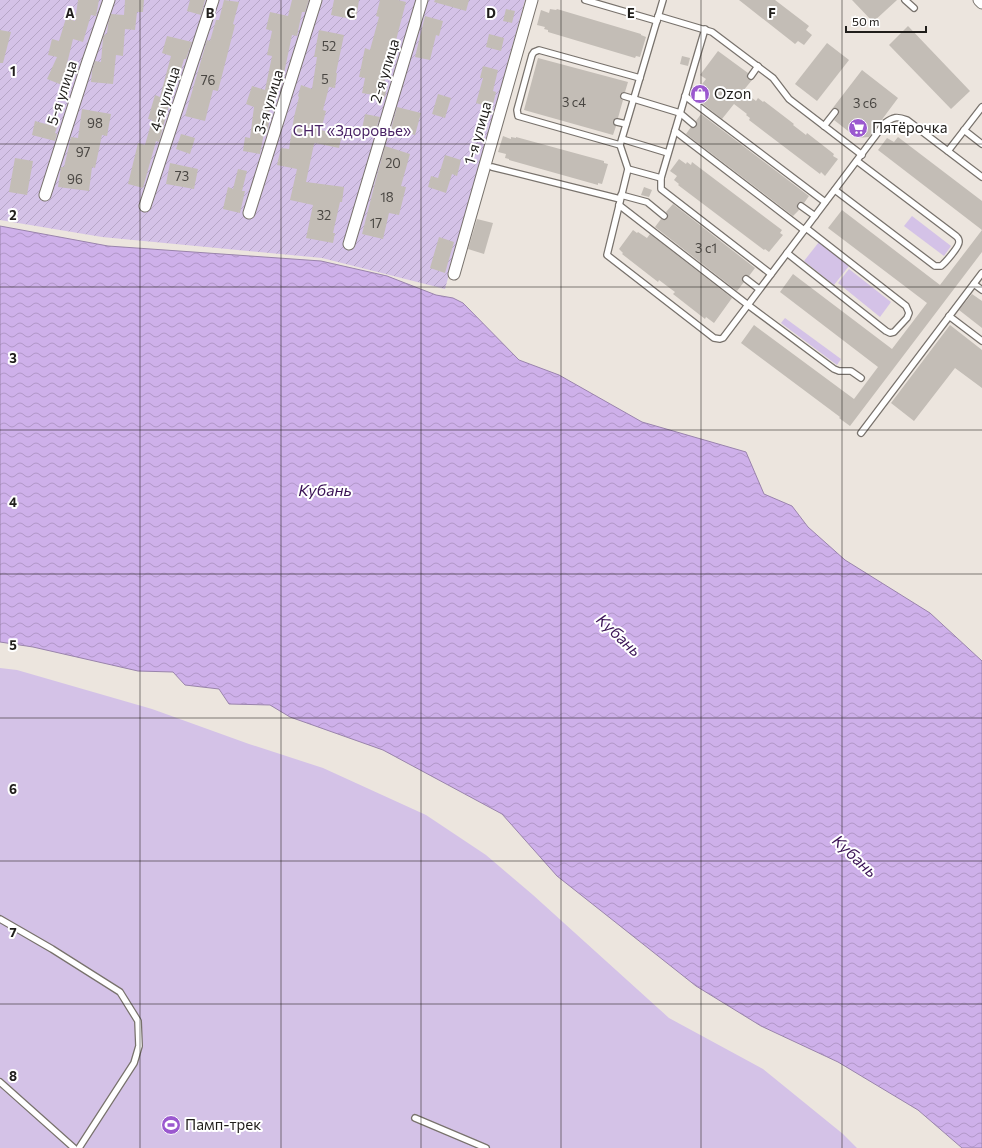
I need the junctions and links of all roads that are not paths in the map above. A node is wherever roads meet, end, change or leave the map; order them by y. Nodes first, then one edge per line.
1 (109, 0) edge
2 (213, 0) edge
3 (316, 0) edge
4 (422, 0) edge
5 (532, 0) edge
6 (585, 0) edge
7 (663, 0) edge
8 (905, 0) edge
9 (979, 0) edge
10 (982, 3) edge
11 (914, 8) dead end
12 (657, 18) junction
13 (705, 29) junction
14 (758, 66) junction
15 (751, 76) dead end
16 (640, 78) junction
17 (624, 96) dead end
18 (685, 96) junction
19 (634, 98) junction
20 (982, 107) edge
21 (835, 112) dead end
22 (680, 113) junction
23 (980, 114) edge
24 (617, 122) dead end
25 (626, 124) junction
26 (693, 124) dead end
27 (824, 126) junction
28 (964, 130) junction
29 (675, 131) junction
30 (621, 142) junction
31 (982, 144) edge
32 (948, 151) junction
33 (668, 152) junction
34 (862, 155) junction
35 (857, 161) junction
36 (492, 167) dead end
37 (628, 169) junction
38 (982, 177) edge
39 (661, 178) junction
40 (835, 190) junction
41 (45, 195) dead end
42 (620, 200) junction
43 (826, 202) junction
44 (145, 206) dead end
45 (801, 206) dead end
46 (249, 213) dead end
47 (664, 216) dead end
48 (815, 216) junction
49 (805, 229) junction
50 (349, 244) dead end
51 (787, 253) junction
52 (982, 273) edge
53 (454, 274) dead end
54 (771, 274) junction
55 (746, 279) dead end
56 (974, 284) junction
57 (759, 289) junction
58 (982, 290) edge
59 (748, 305) junction
60 (949, 316) junction
61 (982, 341) edge
62 (861, 378) dead end
63 (861, 432) dead end
64 (0, 919) edge
65 (0, 1082) edge
66 (415, 1118) dead end
67 (74, 1148) edge
68 (80, 1148) edge
69 (486, 1148) edge

1 - 41 street, 5-я улица
2 - 44 street, 4-я улица
3 - 46 street, 3-я улица
4 - 50 street, 2-я улица
5 - 53 street, 1-я улица
6 - 12 lane
7 - 12 lane
8 - 11 lane
9 - 10 street
12 - 13 lane
12 - 16 lane
13 - 14 lane
13 - 18 lane
14 - 15 lane
14 - 27 lane
16 - 19 lane
16 - 30 lane
17 - 19 lane
18 - 22 lane
18 - 43 lane
19 - 22 lane
19 - 25 lane
20 - 23 lane
21 - 27 lane
22 - 26 lane
22 - 29 lane
23 - 28 lane
24 - 25 lane
25 - 30 lane
27 - 34 lane
28 - 31 lane
28 - 32 lane
29 - 33 lane
29 - 49 lane
30 - 33 lane
30 - 37 lane
32 - 34 lane
32 - 38 lane
33 - 39 lane
34 - 35 lane
35 - 40 lane
35 - 40 lane
36 - 42 lane
37 - 39 lane
37 - 42 lane
39 - 54 lane
40 - 43 lane
42 - 47 lane
42 - 59 lane
42 - 59 lane
43 - 48 lane
45 - 48 lane
48 - 49 lane
49 - 51 lane
49 - 51 lane
51 - 54 lane
52 - 56 lane
54 - 57 lane
55 - 57 lane
56 - 58 lane
56 - 60 lane
57 - 59 lane
59 - 62 lane
60 - 61 lane
60 - 63 lane
64 - 68 lane
65 - 67 lane
66 - 69 lane

